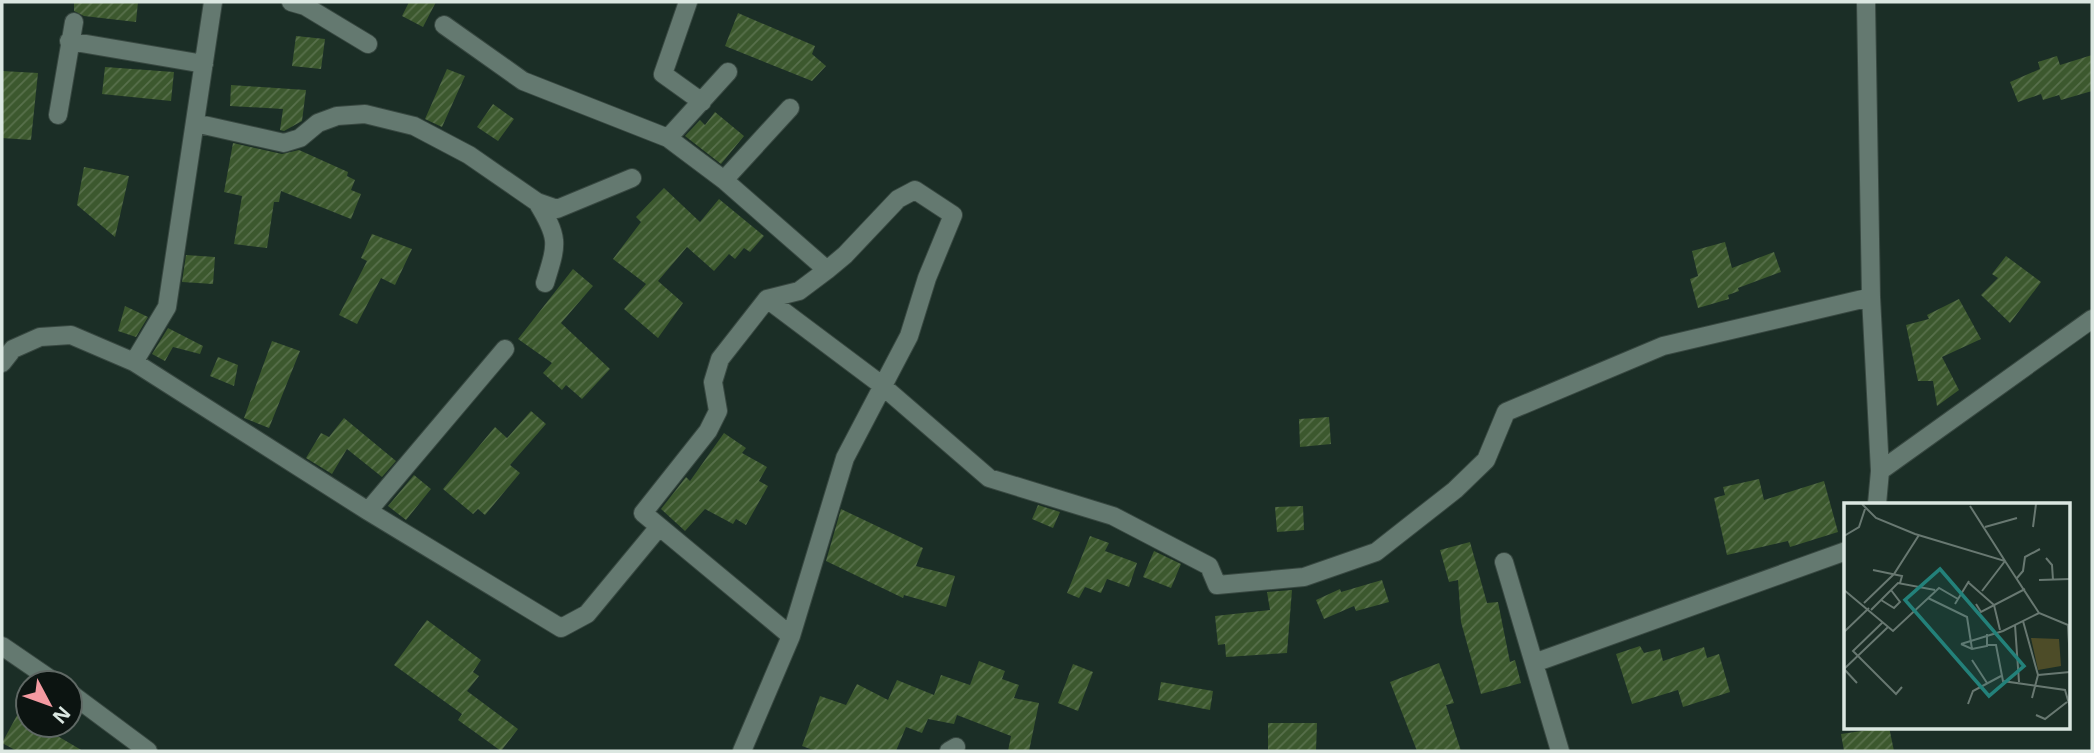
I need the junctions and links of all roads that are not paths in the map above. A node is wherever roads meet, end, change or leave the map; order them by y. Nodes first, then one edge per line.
1 (213, 2) edge
2 (291, 2) edge
3 (688, 2) edge
4 (1866, 2) edge
5 (74, 22) dead end
6 (444, 25) dead end
7 (69, 41) junction
8 (368, 44) dead end
9 (204, 64) junction
10 (728, 72) dead end
11 (702, 102) junction
12 (790, 108) dead end
13 (58, 115) dead end
14 (195, 123) junction
15 (668, 138) junction
16 (632, 178) dead end
17 (724, 180) junction
18 (537, 202) junction
19 (827, 270) junction
20 (545, 283) dead end
21 (1871, 297) junction
22 (767, 299) junction
23 (2092, 319) edge
24 (505, 349) dead end
25 (134, 362) junction
26 (2, 363) edge
27 (883, 386) junction
28 (1880, 471) junction
29 (1877, 503) edge
30 (368, 511) junction
31 (659, 527) junction
32 (1844, 552) edge
33 (1504, 562) dead end
34 (791, 636) junction
35 (2, 646) edge
36 (1534, 663) junction
37 (36, 669) edge
38 (84, 703) edge
39 (148, 751) edge
40 (742, 751) edge
41 (1560, 751) edge

1 - 9 street
2 - 8 street
3 - 11 street
4 - 21 street
5 - 7 street
6 - 15 street
7 - 9 street
7 - 13 street
9 - 14 street
10 - 11 street
11 - 15 street
12 - 17 street
14 - 18 street
14 - 25 street
15 - 17 street
16 - 18 street
17 - 19 street
18 - 20 street
19 - 22 street
19 - 27 street
21 - 27 street
21 - 28 street
22 - 27 street
22 - 31 street
23 - 28 street
24 - 30 street
25 - 26 street
25 - 30 street
27 - 34 street
28 - 29 street
30 - 31 street
31 - 34 street
32 - 36 street
33 - 36 street
34 - 40 street
35 - 37 street
36 - 41 street
38 - 39 street

